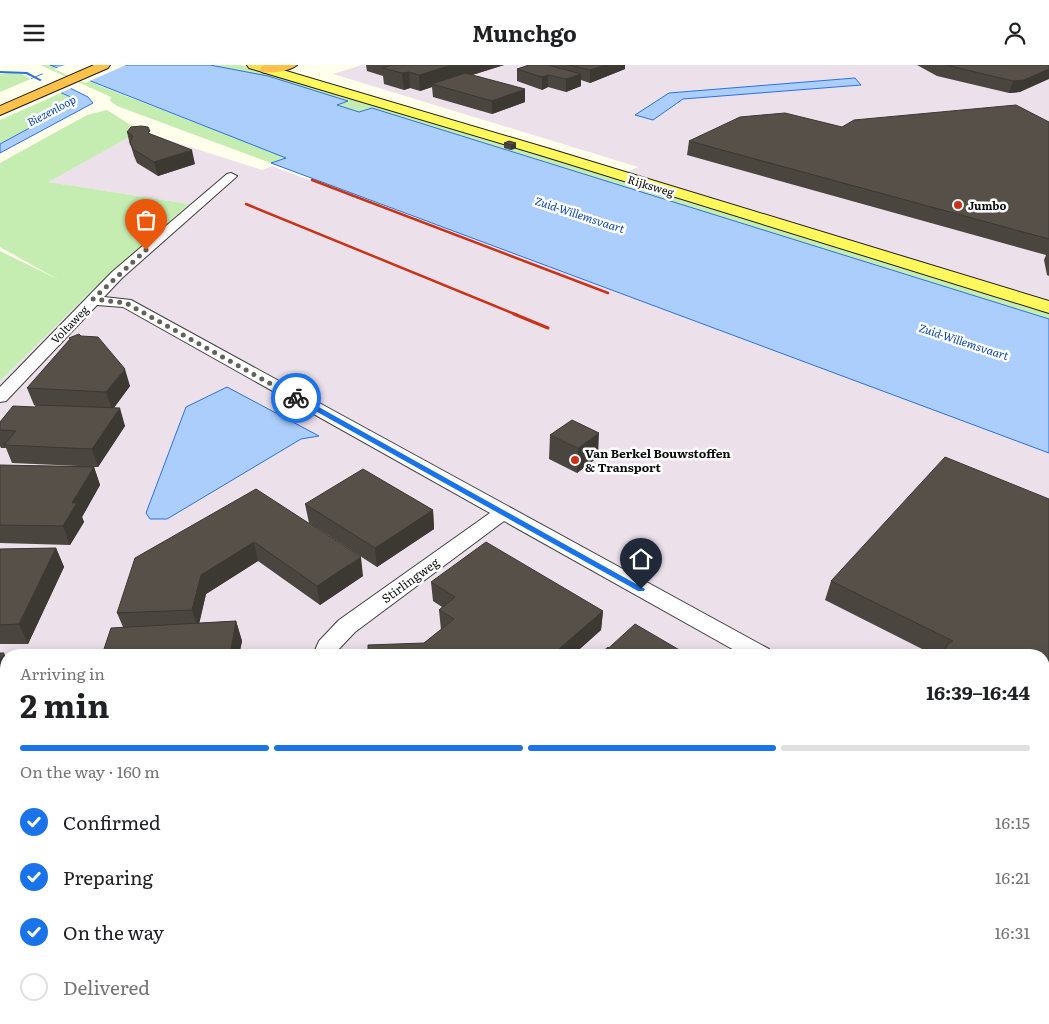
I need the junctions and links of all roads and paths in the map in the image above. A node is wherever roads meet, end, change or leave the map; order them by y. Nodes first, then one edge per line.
1 (253, 65) edge
2 (97, 66) edge
3 (279, 66) edge
4 (28, 94) junction
5 (0, 101) edge
6 (0, 111) edge
7 (231, 176) dead end
8 (1049, 295) edge
9 (93, 299) junction
10 (1049, 307) edge
11 (0, 397) edge
12 (503, 513) junction
13 (326, 649) edge
14 (750, 649) edge

1 - 3 highway, Rijksweg
2 - 4 highway
3 - 8 main road, Rijksweg
3 - 10 main road, Rijksweg
4 - 5 highway
4 - 6 highway
7 - 9 street, Voltaweg
9 - 11 street, Voltaweg
9 - 12 street
12 - 13 street, Stirlingweg
12 - 14 street

